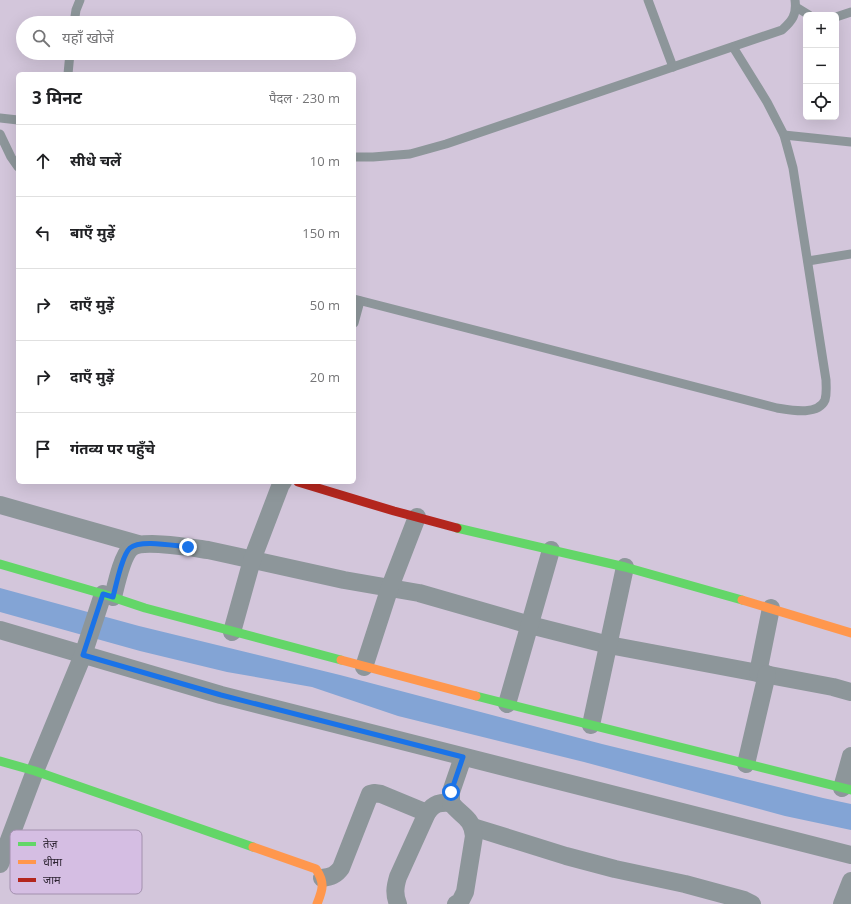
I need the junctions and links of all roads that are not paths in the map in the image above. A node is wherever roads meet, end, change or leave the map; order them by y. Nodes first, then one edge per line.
1 (80, 0) edge
2 (648, 0) edge
3 (796, 3) edge
4 (806, 12) edge
5 (851, 12) edge
6 (75, 16) edge
7 (839, 16) edge
8 (733, 47) junction
9 (69, 60) edge
10 (673, 67) junction
11 (68, 72) edge
12 (0, 118) edge
13 (16, 120) edge
14 (0, 134) edge
15 (784, 135) junction
16 (851, 142) edge
17 (356, 157) edge
18 (16, 164) edge
19 (851, 254) edge
20 (808, 261) junction
21 (357, 300) edge
22 (281, 484) edge
23 (305, 484) edge
24 (0, 505) edge
25 (417, 517) junction
26 (138, 544) junction
27 (551, 550) junction
28 (252, 560) junction
29 (0, 564) edge
30 (625, 567) junction
31 (390, 587) junction
32 (104, 600) junction
33 (771, 608) junction
34 (530, 625) junction
35 (0, 630) edge
36 (232, 632) junction
37 (851, 633) edge
38 (609, 645) junction
39 (84, 651) junction
40 (364, 667) junction
41 (762, 674) junction
42 (851, 692) edge
43 (507, 704) junction
44 (591, 725) junction
45 (851, 756) edge
46 (463, 757) junction
47 (0, 760) edge
48 (746, 764) junction
49 (35, 771) junction
50 (846, 789) edge
51 (451, 803) junction
52 (427, 813) junction
53 (473, 828) junction
54 (13, 830) edge
55 (10, 837) edge
56 (851, 855) edge
57 (0, 864) edge
58 (322, 878) junction
59 (851, 881) edge
60 (317, 904) edge
61 (398, 904) edge
62 (456, 904) edge
63 (752, 904) edge
64 (842, 904) edge

1 - 6 lane
2 - 10 lane
3 - 4 lane
3 - 8 lane
5 - 7 lane
8 - 10 lane
8 - 15 lane
9 - 11 lane
10 - 17 lane
12 - 13 lane
14 - 18 lane
15 - 16 lane
15 - 20 lane
19 - 20 lane
20 - 21 lane
22 - 28 street
23 - 25 street
24 - 26 street
25 - 27 street
25 - 31 street
26 - 28 street
26 - 32 street
27 - 30 street
27 - 34 street
28 - 31 street
28 - 36 street
29 - 32 street
30 - 33 street
30 - 38 street
31 - 34 street
31 - 40 street
32 - 36 street
32 - 39 street
33 - 37 street
33 - 41 street
34 - 38 street
34 - 43 street
35 - 39 street
36 - 40 street
38 - 41 street
38 - 44 street
39 - 46 street
39 - 49 street
40 - 43 street
41 - 42 street
41 - 48 street
43 - 44 street
44 - 48 street
45 - 50 street
46 - 51 street
46 - 56 street
47 - 49 street
48 - 50 street
49 - 54 street
49 - 58 street
51 - 52 street
51 - 53 street
52 - 58 street
52 - 61 street
53 - 62 street
53 - 63 street
55 - 57 street
58 - 60 street
59 - 64 street

